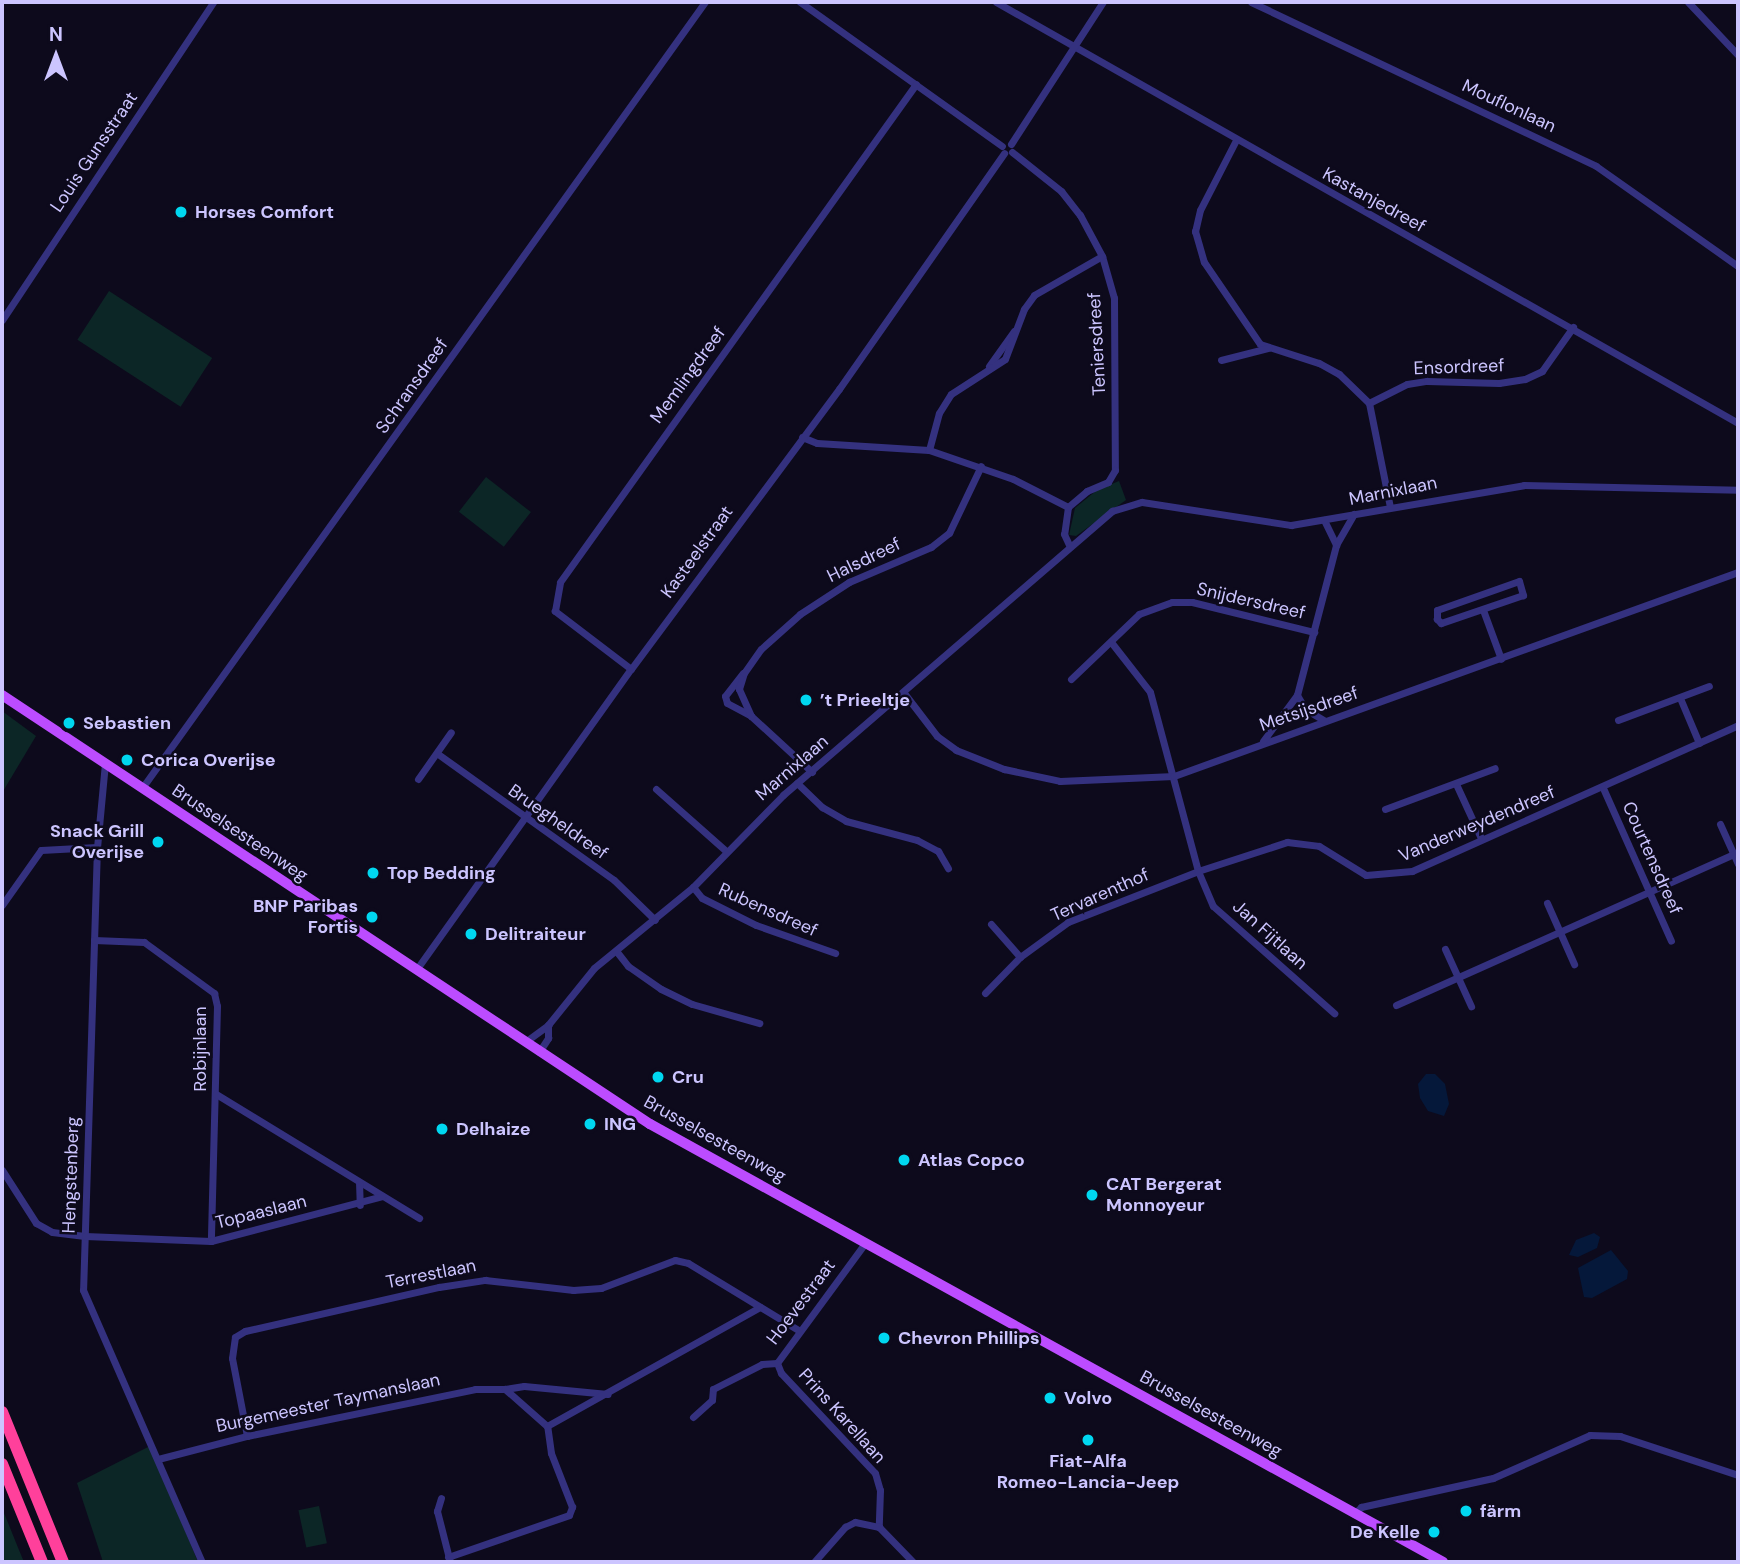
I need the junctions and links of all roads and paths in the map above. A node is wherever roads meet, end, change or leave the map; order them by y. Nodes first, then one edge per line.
1 (213, 2) edge
2 (704, 2) edge
3 (800, 2) edge
4 (996, 2) edge
5 (1103, 2) edge
6 (1251, 2) edge
7 (1688, 2) edge
8 (1076, 48) junction
9 (1738, 55) edge
10 (916, 84) junction
11 (1235, 142) junction
12 (1007, 149) junction
13 (1102, 256) junction
14 (1738, 266) edge
15 (2, 320) edge
16 (1573, 327) junction
17 (1014, 331) junction
18 (1268, 348) junction
19 (1221, 360) dead end
20 (989, 366) junction
21 (1369, 403) junction
22 (1738, 423) edge
23 (802, 437) junction
24 (929, 450) junction
25 (981, 466) junction
26 (1738, 490) edge
27 (1390, 506) junction
28 (1068, 507) junction
29 (1354, 514) junction
30 (1324, 520) junction
31 (1336, 545) junction
32 (1070, 547) junction
33 (1738, 572) edge
34 (1483, 610) junction
35 (1314, 632) junction
36 (1111, 642) junction
37 (1501, 659) junction
38 (631, 669) junction
39 (744, 673) junction
40 (1071, 679) dead end
41 (1709, 686) dead end
42 (904, 693) junction
43 (2, 695) edge
44 (1297, 695) junction
45 (1680, 698) junction
46 (751, 716) junction
47 (1618, 720) dead end
48 (1325, 721) junction
49 (1738, 726) edge
50 (452, 732) dead end
51 (1263, 741) junction
52 (1699, 743) junction
53 (438, 754) junction
54 (105, 763) junction
55 (1495, 768) dead end
56 (811, 772) junction
57 (1174, 776) junction
58 (418, 779) dead end
59 (797, 783) junction
60 (1456, 784) junction
61 (142, 788) junction
62 (1603, 788) junction
63 (656, 789) dead end
64 (1385, 809) dead end
65 (525, 818) junction
66 (1720, 824) dead end
67 (1480, 838) junction
68 (97, 847) junction
69 (726, 851) junction
70 (1736, 853) edge
71 (1738, 864) edge
72 (948, 868) dead end
73 (1198, 871) junction
74 (693, 887) junction
75 (1650, 892) junction
76 (1547, 903) dead end
77 (2, 905) edge
78 (655, 920) junction
79 (991, 924) dead end
80 (1560, 932) junction
81 (94, 940) junction
82 (1671, 941) dead end
83 (1445, 949) dead end
84 (617, 952) junction
85 (835, 953) dead end
86 (1020, 957) junction
87 (1574, 964) dead end
88 (416, 970) junction
89 (1458, 977) junction
90 (985, 993) dead end
91 (1396, 1005) dead end
92 (1471, 1006) dead end
93 (1334, 1013) dead end
94 (759, 1023) dead end
95 (548, 1025) junction
96 (525, 1042) junction
97 (539, 1052) junction
98 (216, 1094) junction
99 (2, 1170) edge
100 (359, 1182) junction
101 (382, 1196) junction
102 (360, 1205) junction
103 (419, 1218) dead end
104 (85, 1236) junction
105 (211, 1241) junction
106 (865, 1242) junction
107 (760, 1307) junction
108 (798, 1330) junction
109 (777, 1363) junction
110 (505, 1390) junction
111 (608, 1394) junction
112 (2, 1412) edge
113 (693, 1417) dead end
114 (547, 1426) junction
115 (247, 1436) junction
116 (158, 1459) junction
117 (2, 1464) edge
118 (1738, 1475) edge
119 (441, 1498) dead end
120 (1354, 1514) junction
121 (879, 1527) junction
122 (449, 1560) edge
123 (42, 1562) edge
124 (63, 1562) edge
125 (202, 1562) edge
126 (814, 1562) edge
127 (913, 1562) edge
128 (1443, 1562) edge

1 - 15 street, Louis Gunsstraat
2 - 61 street, Schransdreef
3 - 10 street, Teniersdreef
4 - 8 street, Kastanjedreef
5 - 8 street, Kasteelstraat
6 - 14 street, Mouflonlaan
7 - 9 street
8 - 11 street, Kastanjedreef
8 - 12 street, Kasteelstraat
10 - 12 street, Teniersdreef
10 - 38 street, Memlingdreef
11 - 16 street, Kastanjedreef
11 - 18 street
12 - 13 street, Teniersdreef
12 - 23 street, Kasteelstraat
13 - 17 street
13 - 28 street, Teniersdreef
16 - 21 street, Ensordreef
16 - 22 street, Kastanjedreef
17 - 20 street
17 - 20 street
18 - 19 street
18 - 21 street
20 - 24 street
21 - 27 street
23 - 24 street
23 - 38 street, Kasteelstraat
24 - 25 street
25 - 28 street
25 - 39 street, Halsdreef
26 - 27 street, Marnixlaan
27 - 29 street, Marnixlaan
28 - 32 street
29 - 30 street, Marnixlaan
29 - 31 street
30 - 31 street
30 - 32 street, Marnixlaan
31 - 35 street
32 - 42 street, Marnixlaan
33 - 37 street, Metsijsdreef
34 - 34 street
34 - 37 street
35 - 36 street, Snijdersdreef
35 - 44 street
36 - 40 street, Snijdersdreef
36 - 57 street
37 - 48 street, Metsijsdreef
38 - 65 street, Kasteelstraat
39 - 46 street, Halsdreef
39 - 46 street, Halsdreef
41 - 45 street
42 - 56 street, Marnixlaan
42 - 57 street, Metsijsdreef
43 - 54 main road, Brusselsesteenweg
44 - 48 street
44 - 51 street
45 - 47 street
45 - 52 street
46 - 56 street, Halsdreef
48 - 51 street, Metsijsdreef
49 - 52 street, Vanderweydendreef
50 - 53 street
51 - 57 street, Metsijsdreef
52 - 62 street, Vanderweydendreef
53 - 58 street
53 - 65 street, Bruegheldreef
54 - 61 main road, Brusselsesteenweg
54 - 68 street, Hengstenberg
55 - 60 street
56 - 59 street, Marnixlaan
57 - 73 street
59 - 69 street, Marnixlaan
59 - 72 street
60 - 64 street
60 - 67 street
61 - 88 main road, Brusselsesteenweg
62 - 67 street, Vanderweydendreef
62 - 75 street, Courtensdreef
63 - 69 street
65 - 78 street, Bruegheldreef
65 - 88 street, Kasteelstraat
66 - 70 street
67 - 73 street, Vanderweydendreef
68 - 77 street
68 - 81 street, Hengstenberg
69 - 74 street, Marnixlaan
70 - 71 street
70 - 75 street
73 - 86 street, Tervarenthof
73 - 93 street, Jan Fijtlaan
74 - 78 street, Marnixlaan
74 - 85 street, Rubensdreef
75 - 80 street
75 - 82 street, Courtensdreef
76 - 80 street
78 - 84 street, Marnixlaan
79 - 86 street
80 - 87 street
80 - 89 street
81 - 98 street, Robijnlaan
81 - 104 street, Hengstenberg
83 - 89 street
84 - 94 street
84 - 95 street, Marnixlaan
86 - 90 street, Tervarenthof
88 - 96 main road, Brusselsesteenweg
89 - 91 street
89 - 92 street
95 - 96 street, Marnixlaan
95 - 97 street, Marnixlaan
96 - 97 main road, Brusselsesteenweg
97 - 106 main road, Brusselsesteenweg
98 - 100 street
98 - 105 street, Robijnlaan
99 - 104 street, Topaaslaan
100 - 101 street
100 - 102 street
101 - 102 street, Topaaslaan
101 - 103 street
102 - 105 street, Topaaslaan
104 - 105 street, Topaaslaan
104 - 116 street, Hengstenberg
106 - 108 street, Hoevestraat
106 - 120 main road, Brusselsesteenweg
107 - 108 street, Terrestlaan
107 - 111 street
107 - 115 street, Terrestlaan
108 - 109 street, Hoevestraat
109 - 113 street, Hoevestraat
109 - 121 street, Prins Karellaan
110 - 111 street, Burgemeester Taymanslaan
110 - 114 street
110 - 115 street, Burgemeester Taymanslaan
111 - 114 street
112 - 124 highway
114 - 122 street
115 - 116 street, Burgemeester Taymanslaan
116 - 125 street, Hengstenberg
117 - 123 highway
118 - 120 street
119 - 122 street
120 - 128 main road, Brusselsesteenweg
121 - 126 street
121 - 127 street

